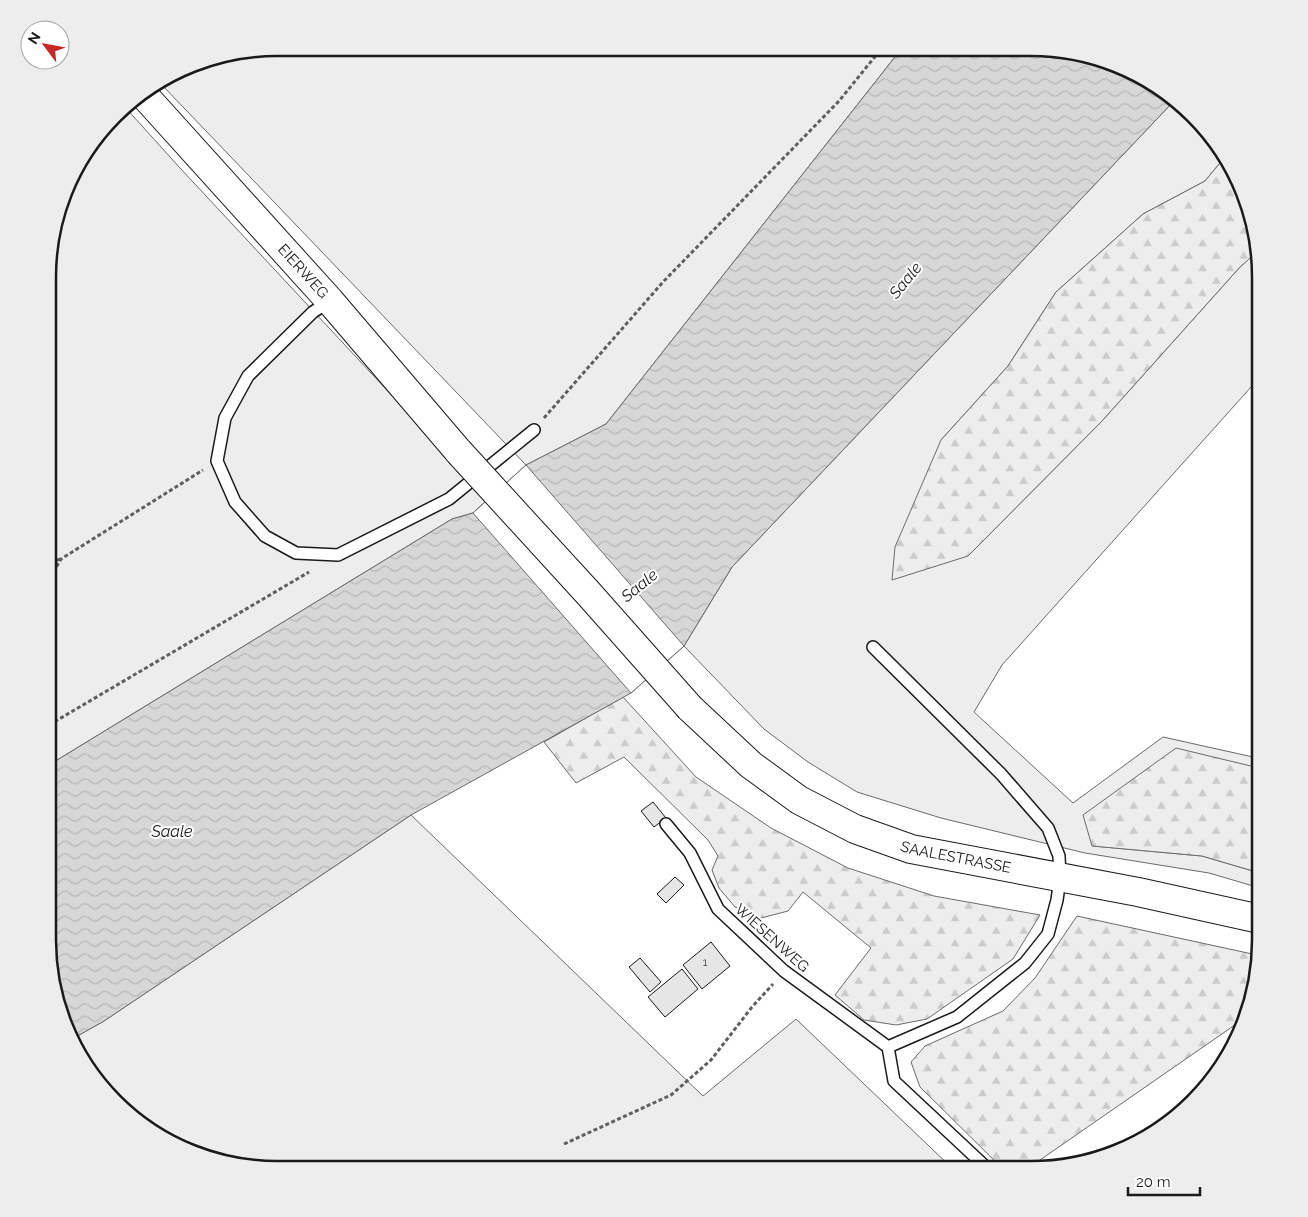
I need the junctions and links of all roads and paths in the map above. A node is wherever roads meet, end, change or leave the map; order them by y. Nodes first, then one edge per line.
1 (876, 56) edge
2 (147, 99) edge
3 (330, 301) junction
4 (534, 430) joint
5 (217, 461) junction
6 (338, 555) junction
7 (61, 559) junction
8 (56, 560) edge
9 (56, 568) edge
10 (873, 647) dead end
11 (690, 708) joint
12 (56, 722) edge
13 (666, 824) dead end
14 (1060, 878) junction
15 (1252, 917) edge
16 (784, 971) junction
17 (888, 1048) junction
18 (564, 1144) dead end
19 (979, 1161) edge

1 - 4 path
2 - 3 street, EIERWEG
3 - 5 lane
3 - 11 street, EIERWEG, bridge
4 - 6 lane
5 - 6 lane
5 - 7 path
6 - 12 path
7 - 8 path
7 - 9 path
10 - 14 lane
11 - 14 street, SAALESTRASSE
13 - 16 lane, WIESENWEG
14 - 15 street, SAALESTRASSE
14 - 17 lane
16 - 17 lane, WIESENWEG
16 - 18 path
17 - 19 lane

